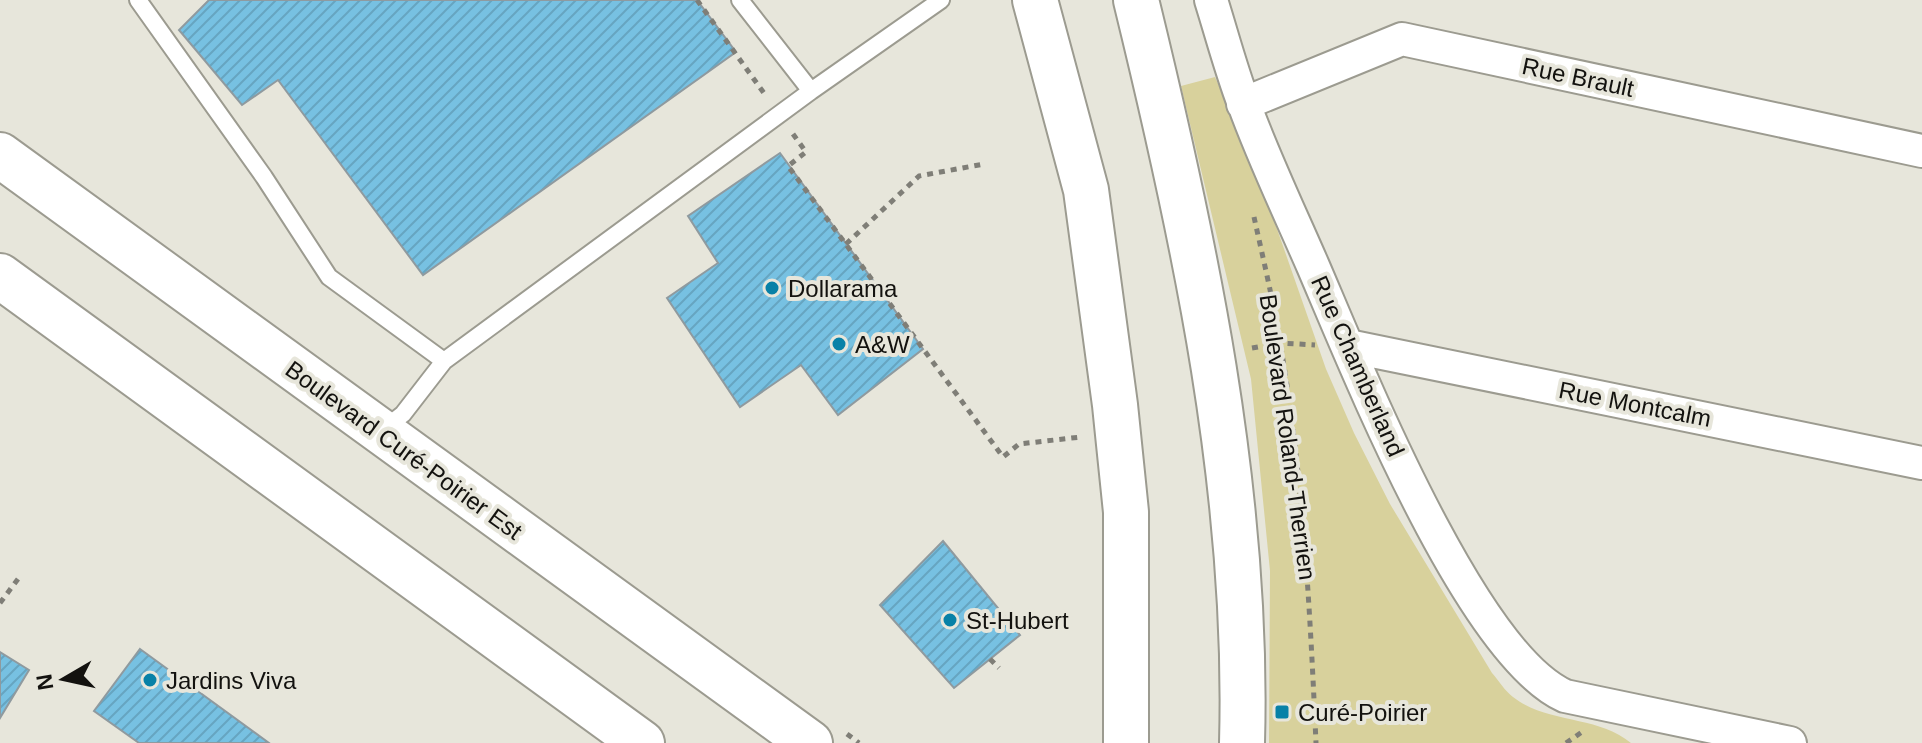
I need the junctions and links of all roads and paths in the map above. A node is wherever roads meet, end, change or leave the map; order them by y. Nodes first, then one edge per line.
1 (138, 0) edge
2 (697, 0) edge
3 (740, 0) edge
4 (941, 0) edge
5 (1035, 0) edge
6 (1136, 0) edge
7 (1211, 0) edge
8 (811, 91) junction
9 (1243, 104) junction
10 (779, 115) junction
11 (1922, 151) edge
12 (0, 155) edge
13 (984, 164) dead end
14 (1252, 209) dead end
15 (846, 244) junction
16 (0, 276) edge
17 (1280, 343) junction
18 (1348, 346) junction
19 (1252, 348) dead end
20 (444, 361) junction
21 (380, 432) junction
22 (1118, 437) junction
23 (1922, 463) edge
24 (18, 579) dead end
25 (0, 603) edge
26 (990, 659) dead end
27 (999, 668) dead end
28 (642, 743) edge
29 (810, 743) edge
30 (1126, 743) edge
31 (1242, 743) edge
32 (1316, 743) edge
33 (1790, 743) edge

1 - 20 lane
2 - 10 path
3 - 8 lane
4 - 8 lane
5 - 22 main road
6 - 31 main road
7 - 9 street, Rue Chamberland
8 - 10 lane
9 - 11 street, Rue Brault
9 - 18 street, Rue Chamberland
10 - 15 path
10 - 20 lane
12 - 21 main road, Boulevard Curé-Poirier Est
13 - 15 path
14 - 17 path, Boulevard Roland-Therrien
15 - 22 path
16 - 28 main road
17 - 18 path
17 - 19 path
17 - 32 path, Boulevard Roland-Therrien
18 - 23 street, Rue Montcalm
18 - 33 street, Rue Chamberland
20 - 21 lane
21 - 29 main road, Boulevard Curé-Poirier Est
22 - 30 main road
24 - 25 path
26 - 27 path

